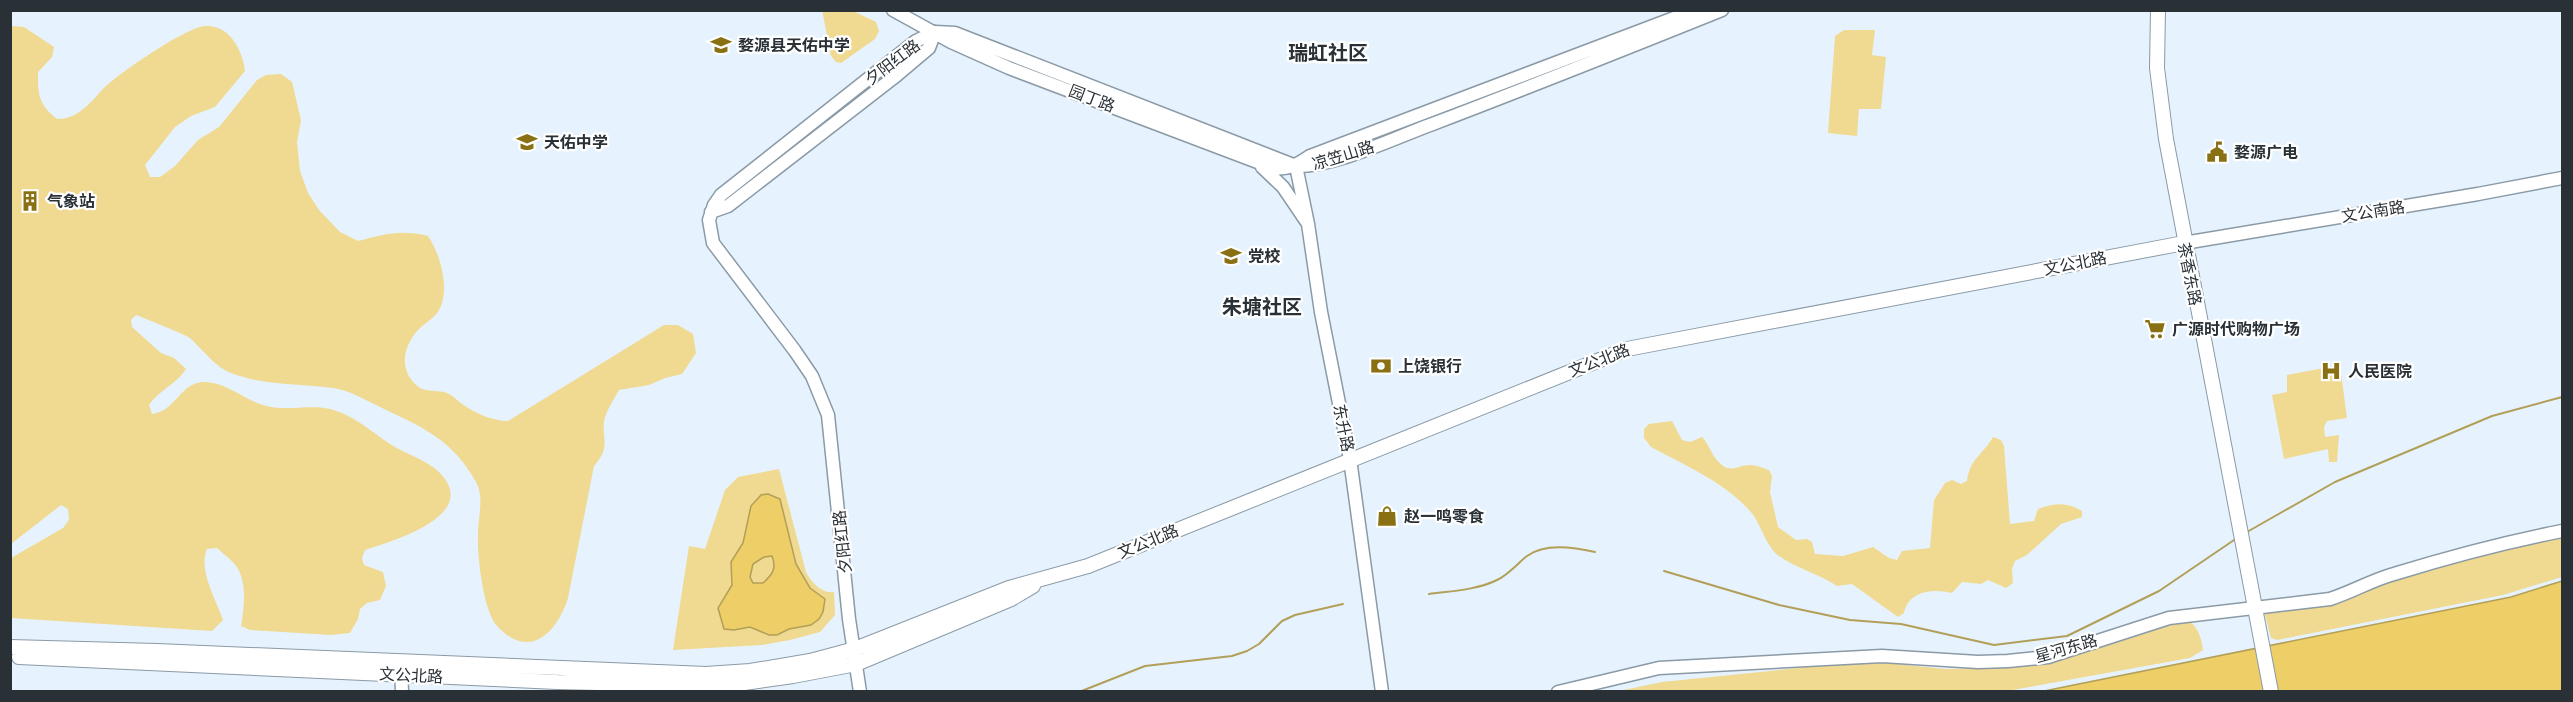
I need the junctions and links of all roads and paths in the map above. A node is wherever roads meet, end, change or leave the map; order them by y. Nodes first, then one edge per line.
1 (893, 10) edge
2 (1695, 10) edge
3 (1722, 10) edge
4 (2158, 10) edge
5 (935, 32) junction
6 (1257, 162) junction
7 (1296, 166) junction
8 (2562, 178) edge
9 (1308, 224) junction
10 (2184, 243) junction
11 (1350, 459) junction
12 (2562, 531) edge
13 (1044, 579) junction
14 (2253, 607) junction
15 (10, 647) edge
16 (855, 649) junction
17 (10, 656) edge
18 (856, 664) junction
19 (402, 668) junction
20 (402, 692) edge
21 (860, 692) edge
22 (1382, 692) edge
23 (1558, 692) edge
24 (2271, 692) edge

1 - 5 main road, 园丁路
2 - 7 main road, 凉笠山路
3 - 7 main road, 凉笠山路
4 - 10 main road, 茶香东路
5 - 6 main road, 园丁路
5 - 7 main road
5 - 16 main road, 夕阳红路
6 - 7 main road, 园丁路
6 - 9 main road
7 - 9 main road, 东升路 / 东升路
8 - 10 main road, 文公南路
9 - 11 main road, 东升路 / 东升路
10 - 11 main road, 文公北路
10 - 14 main road, 茶香东路
11 - 13 main road, 文公北路
11 - 22 main road, 东升路 / 东升路
12 - 14 main road, 星河东路
13 - 16 main road, 文公北路
13 - 18 main road, 文公北路
14 - 23 main road, 星河东路
14 - 24 main road, 茶香东路
15 - 19 main road, 文公北路
16 - 18 main road, 夕阳红路
16 - 19 main road, 文公北路
17 - 19 main road, 文公北路
18 - 19 main road, 文公北路
18 - 21 main road, 夕阳红路
19 - 20 main road

